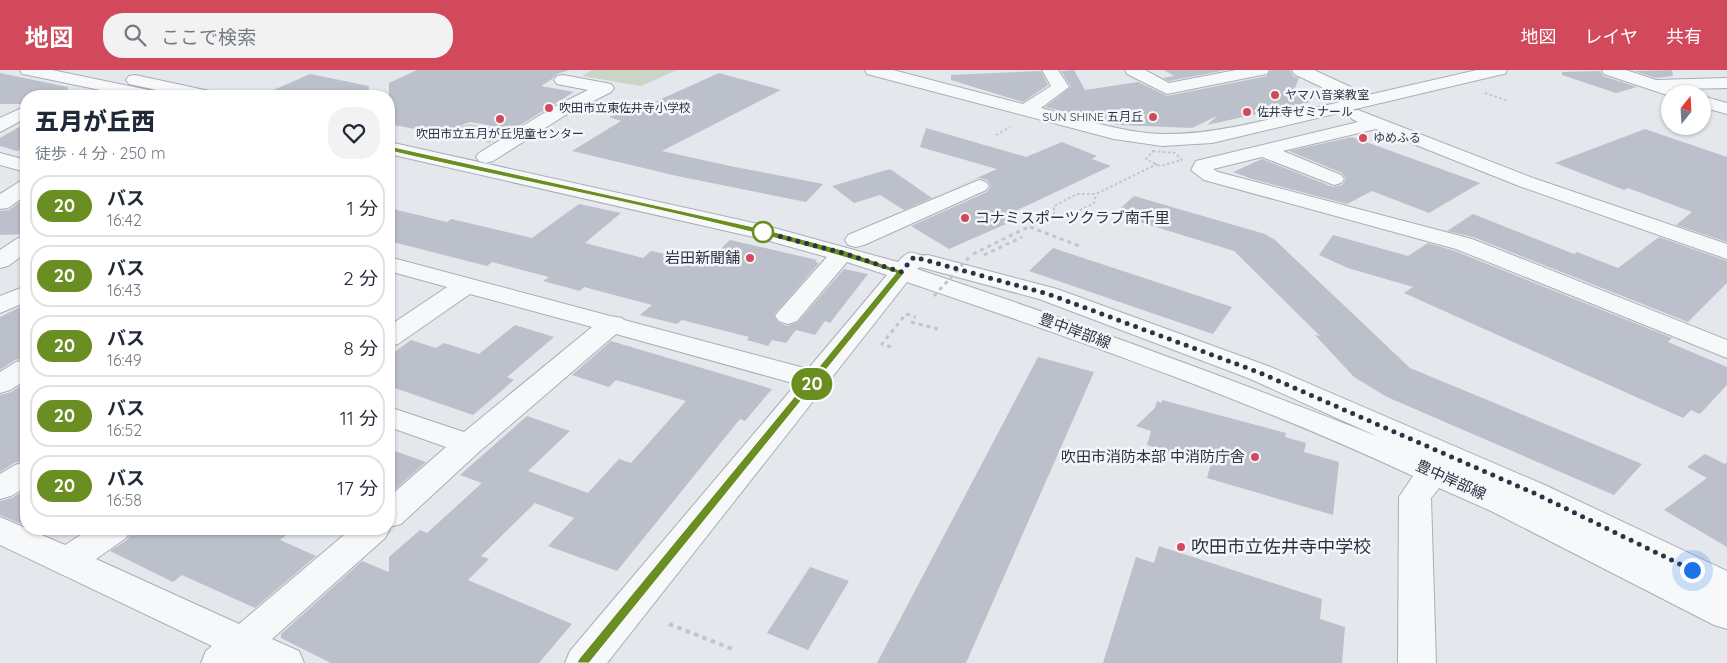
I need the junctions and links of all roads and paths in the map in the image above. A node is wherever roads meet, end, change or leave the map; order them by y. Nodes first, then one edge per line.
1 (28, 70) edge
2 (873, 70) edge
3 (1133, 70) edge
4 (1260, 70) edge
5 (1300, 70) edge
6 (1499, 70) edge
7 (1610, 70) edge
8 (88, 73) edge
9 (1472, 73) edge
10 (1058, 76) edge
11 (563, 80) dead end
12 (1727, 83) edge
13 (1653, 84) junction
14 (1661, 87) edge
15 (62, 90) edge
16 (136, 90) edge
17 (177, 90) edge
18 (1487, 94) dead end
19 (1366, 101) junction
20 (1508, 101) dead end
21 (1711, 104) edge
22 (1339, 107) junction
23 (1727, 109) edge
24 (1026, 110) junction
25 (20, 114) edge
26 (1376, 123) junction
27 (0, 126) edge
28 (395, 137) edge
29 (395, 149) edge
30 (1265, 151) junction
31 (486, 157) junction
32 (0, 159) edge
33 (20, 164) edge
34 (1157, 164) dead end
35 (1334, 179) dead end
36 (979, 186) dead end
37 (20, 190) edge
38 (1096, 194) junction
39 (0, 202) edge
40 (1054, 215) junction
41 (1029, 227) junction
42 (1022, 237) dead end
43 (850, 246) junction
44 (20, 247) edge
45 (1082, 247) dead end
46 (1727, 252) edge
47 (981, 257) dead end
48 (0, 261) edge
49 (908, 265) junction
50 (395, 266) edge
51 (467, 285) junction
52 (19, 293) edge
53 (934, 296) dead end
54 (0, 305) edge
55 (788, 316) dead end
56 (916, 317) dead end
57 (911, 322) dead end
58 (613, 324) junction
59 (938, 329) dead end
60 (395, 334) edge
61 (891, 347) dead end
62 (1727, 350) edge
63 (20, 372) edge
64 (815, 380) junction
65 (0, 384) edge
66 (395, 419) edge
67 (470, 444) junction
68 (1433, 472) junction
69 (20, 476) edge
70 (0, 488) edge
71 (395, 510) edge
72 (0, 530) edge
73 (105, 535) edge
74 (366, 535) edge
75 (67, 562) junction
76 (1727, 587) edge
77 (1727, 614) edge
78 (669, 624) dead end
79 (732, 649) dead end
80 (232, 653) edge
81 (285, 663) edge
82 (584, 663) edge
83 (1417, 663) edge

1 - 8 street
2 - 24 street
3 - 4 street
5 - 19 street
6 - 9 street
7 - 13 street
8 - 15 street
8 - 16 street
8 - 17 street
9 - 19 street
10 - 24 street
11 - 31 street
12 - 13 street
13 - 14 street
18 - 20 path
19 - 22 street
21 - 23 street
22 - 24 street
22 - 26 street
25 - 27 street
26 - 30 street
26 - 46 street
28 - 31 street, 豊中岸部線
29 - 43 street, 豊中岸部線
30 - 35 street
30 - 62 street
31 - 43 street, 豊中岸部線
32 - 33 street
34 - 38 path
36 - 43 street
37 - 39 street
38 - 40 path
38 - 40 path
40 - 41 path
41 - 45 path
41 - 53 path, bridge
42 - 47 path
43 - 49 street, 豊中岸部線
43 - 55 street
44 - 48 street
49 - 64 street
49 - 68 street, 豊中岸部線
49 - 76 street, 豊中岸部線
50 - 51 street
51 - 58 street
51 - 60 street
52 - 54 street
56 - 61 path
57 - 59 path
58 - 64 street
58 - 67 street
63 - 65 street
64 - 82 street
66 - 67 street
67 - 71 street
68 - 77 street, 豊中岸部線
68 - 83 street
69 - 70 street
72 - 75 street
73 - 75 street
74 - 80 street
75 - 80 street
78 - 79 path
80 - 81 street

